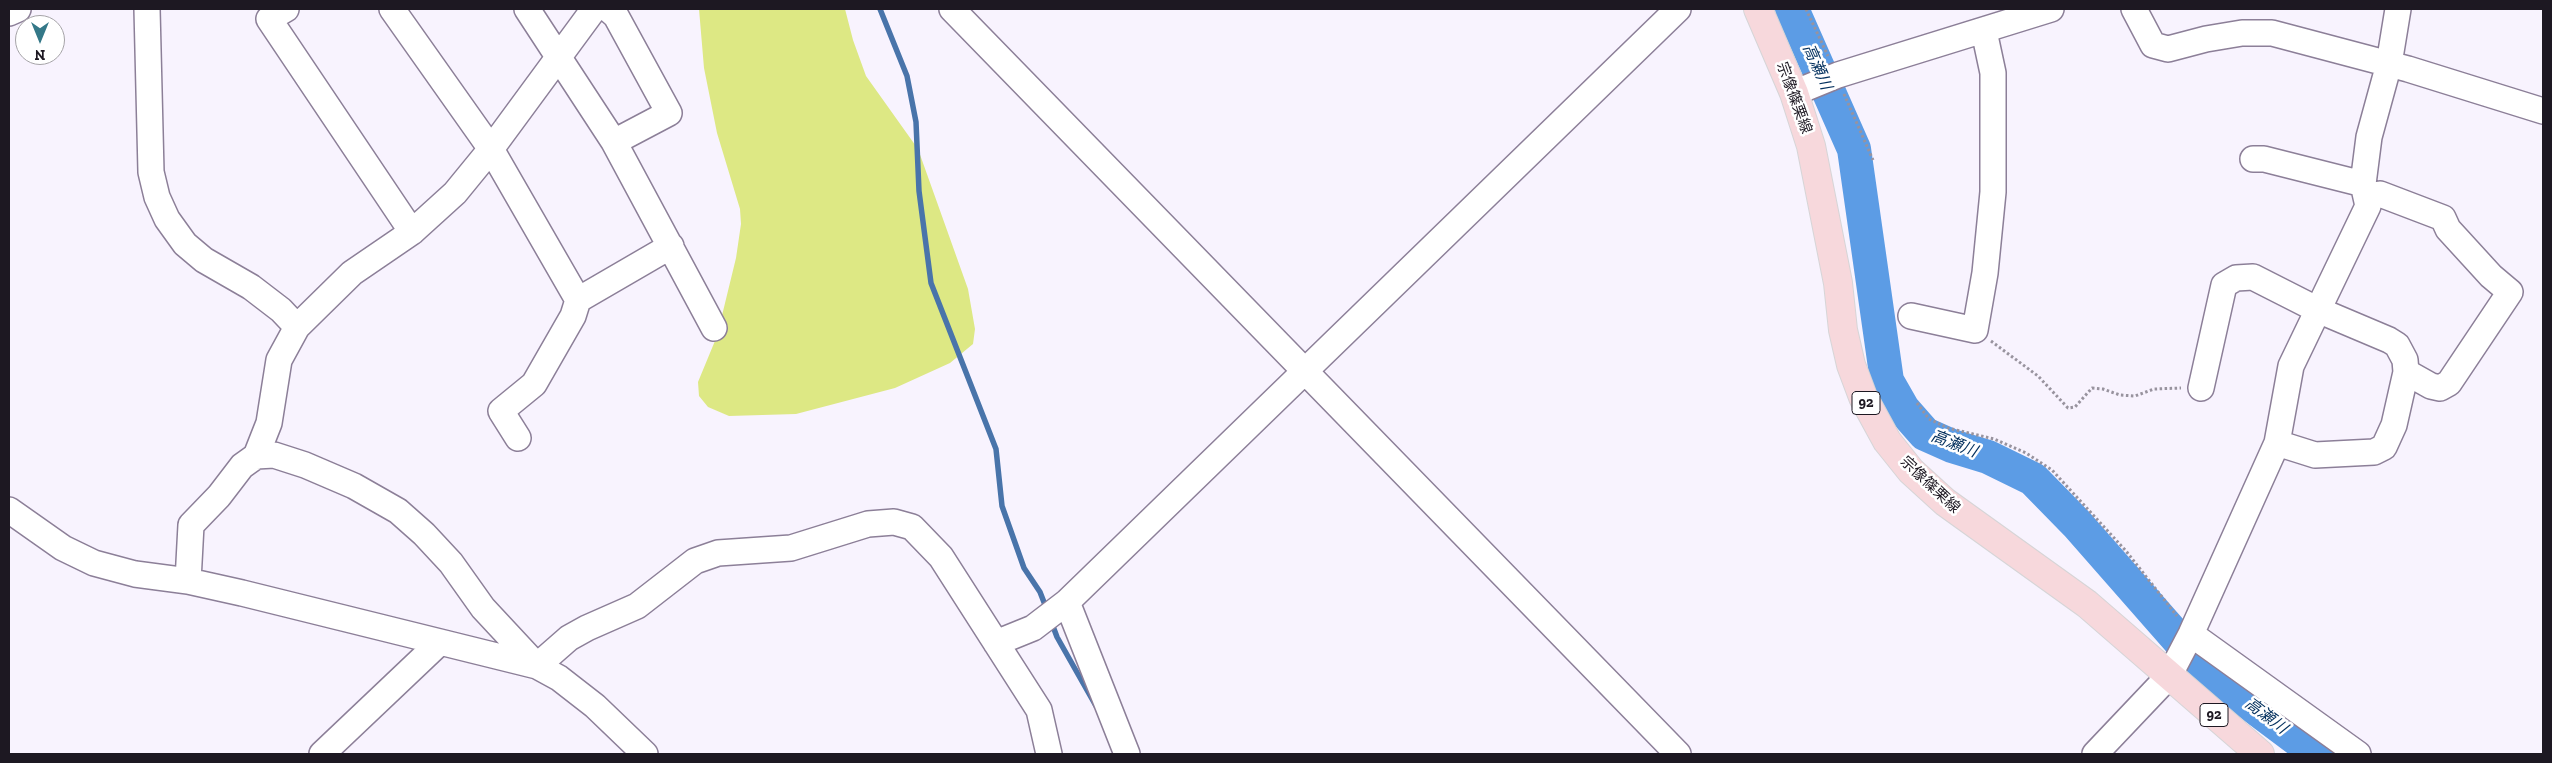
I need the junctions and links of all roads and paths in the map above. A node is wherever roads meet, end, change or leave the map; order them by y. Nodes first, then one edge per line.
1 (18, 9) edge
2 (147, 9) edge
3 (286, 9) edge
4 (392, 9) edge
5 (527, 9) edge
6 (594, 9) edge
7 (608, 9) edge
8 (952, 9) edge
9 (1678, 9) edge
10 (1758, 9) edge
11 (1806, 9) edge
12 (2051, 9) edge
13 (2134, 9) edge
14 (2398, 9) edge
15 (9, 13) edge
16 (1984, 31) junction
17 (558, 55) junction
18 (2390, 64) junction
19 (1838, 75) junction
20 (1794, 93) junction
21 (2543, 111) edge
22 (614, 142) junction
23 (491, 149) junction
24 (2252, 159) dead end
25 (1873, 160) dead end
26 (2364, 190) junction
27 (412, 232) junction
28 (671, 246) junction
29 (578, 300) junction
30 (2318, 310) junction
31 (1911, 316) dead end
32 (296, 327) junction
33 (714, 328) dead end
34 (1975, 330) junction
35 (1304, 371) junction
36 (2406, 372) junction
37 (2201, 388) joint
38 (1917, 403) dead end
39 (518, 438) dead end
40 (2277, 443) junction
41 (256, 456) junction
42 (9, 510) edge
43 (188, 581) junction
44 (1067, 602) junction
45 (439, 643) junction
46 (996, 643) junction
47 (2181, 653) junction
48 (537, 666) junction
49 (322, 754) edge
50 (645, 754) edge
51 (1049, 754) edge
52 (1127, 754) edge
53 (1678, 754) edge
54 (2095, 754) edge
55 (2260, 754) edge
56 (2358, 754) edge

1 - 15 street
2 - 32 street
3 - 27 street
4 - 23 street
5 - 17 street
6 - 17 street
7 - 22 street
8 - 35 street
9 - 35 street
10 - 20 main road, 宗像篠栗線 / 92
11 - 19 path
12 - 16 street
13 - 18 street
14 - 18 street
16 - 19 street
16 - 34 street
17 - 22 street
17 - 23 street
18 - 21 street
18 - 26 street
19 - 20 street
19 - 25 path
20 - 47 main road, 宗像篠栗線 / 92
22 - 28 street
23 - 27 street
23 - 29 street
24 - 26 street
26 - 30 street
26 - 36 street
27 - 32 street
28 - 29 street
28 - 33 street
29 - 39 street
30 - 36 street
30 - 37 street
30 - 40 street
31 - 34 street
32 - 41 street
34 - 37 path
35 - 44 street
35 - 53 street
36 - 40 street
38 - 47 path
40 - 47 street
41 - 43 street
41 - 48 street
42 - 43 street
43 - 45 street
44 - 46 street
44 - 52 street
45 - 48 street
45 - 49 street
46 - 48 street
46 - 51 street
47 - 54 street
47 - 55 main road, 宗像篠栗線 / 92
47 - 56 street
48 - 50 street

